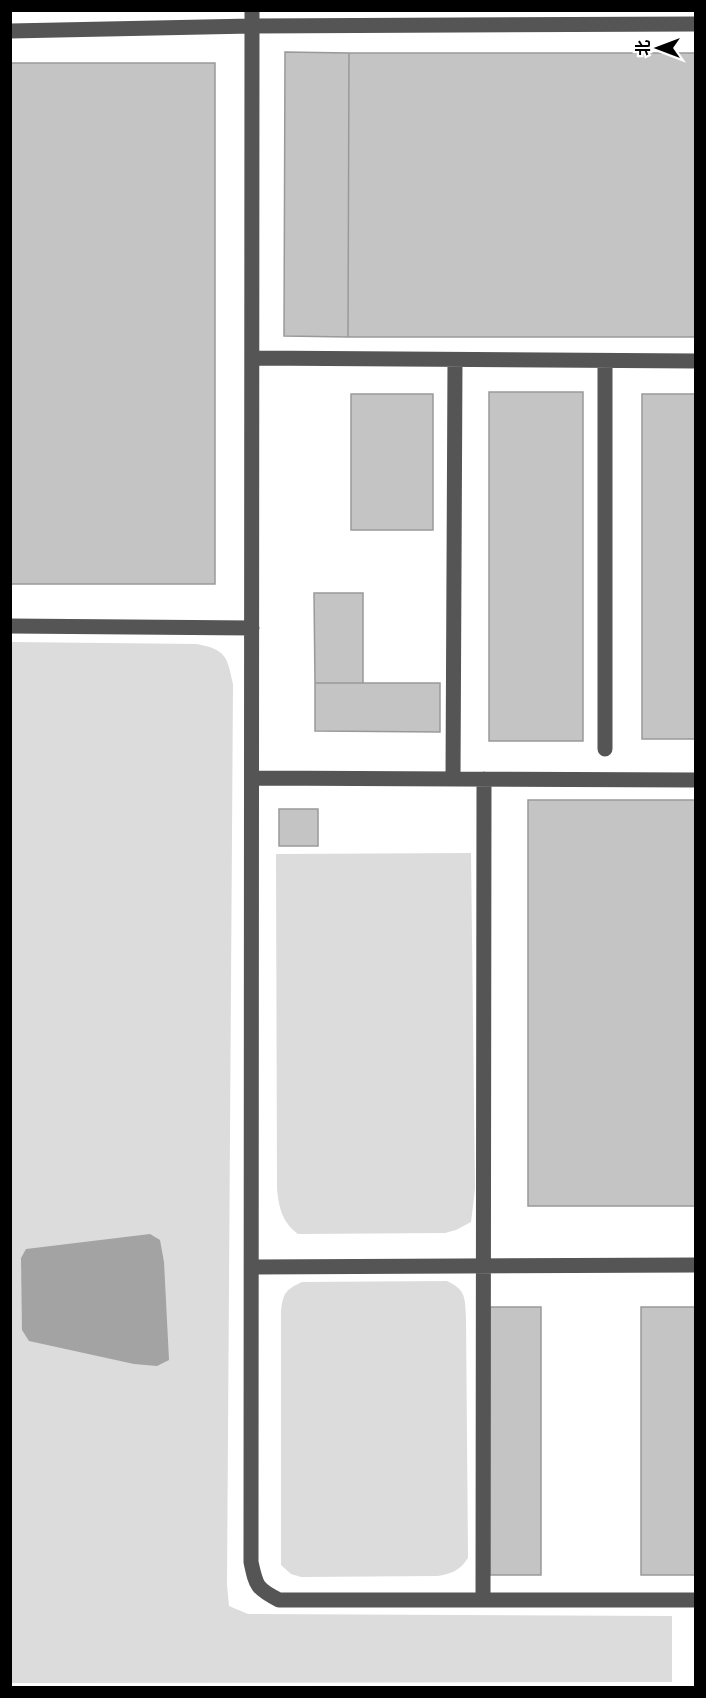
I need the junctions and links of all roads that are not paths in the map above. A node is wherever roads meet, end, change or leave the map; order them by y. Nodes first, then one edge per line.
1 (252, 18) edge
2 (696, 24) edge
3 (10, 31) edge
4 (252, 358) junction
5 (455, 360) junction
6 (604, 361) junction
7 (696, 361) edge
8 (10, 626) edge
9 (252, 628) junction
10 (604, 749) dead end
11 (252, 778) junction
12 (453, 779) junction
13 (484, 779) junction
14 (696, 780) edge
15 (696, 1265) edge
16 (483, 1266) junction
17 (252, 1267) junction
18 (483, 1600) junction
19 (696, 1600) edge

1 - 2 lane
1 - 3 lane
1 - 4 lane
4 - 5 lane
4 - 9 lane
5 - 6 lane
5 - 12 lane
6 - 7 lane
6 - 10 lane
8 - 9 lane
9 - 11 lane
11 - 12 lane
11 - 17 lane
12 - 13 lane
13 - 14 lane
13 - 16 lane
15 - 16 lane
16 - 17 lane
16 - 18 lane
17 - 18 lane
18 - 19 lane

